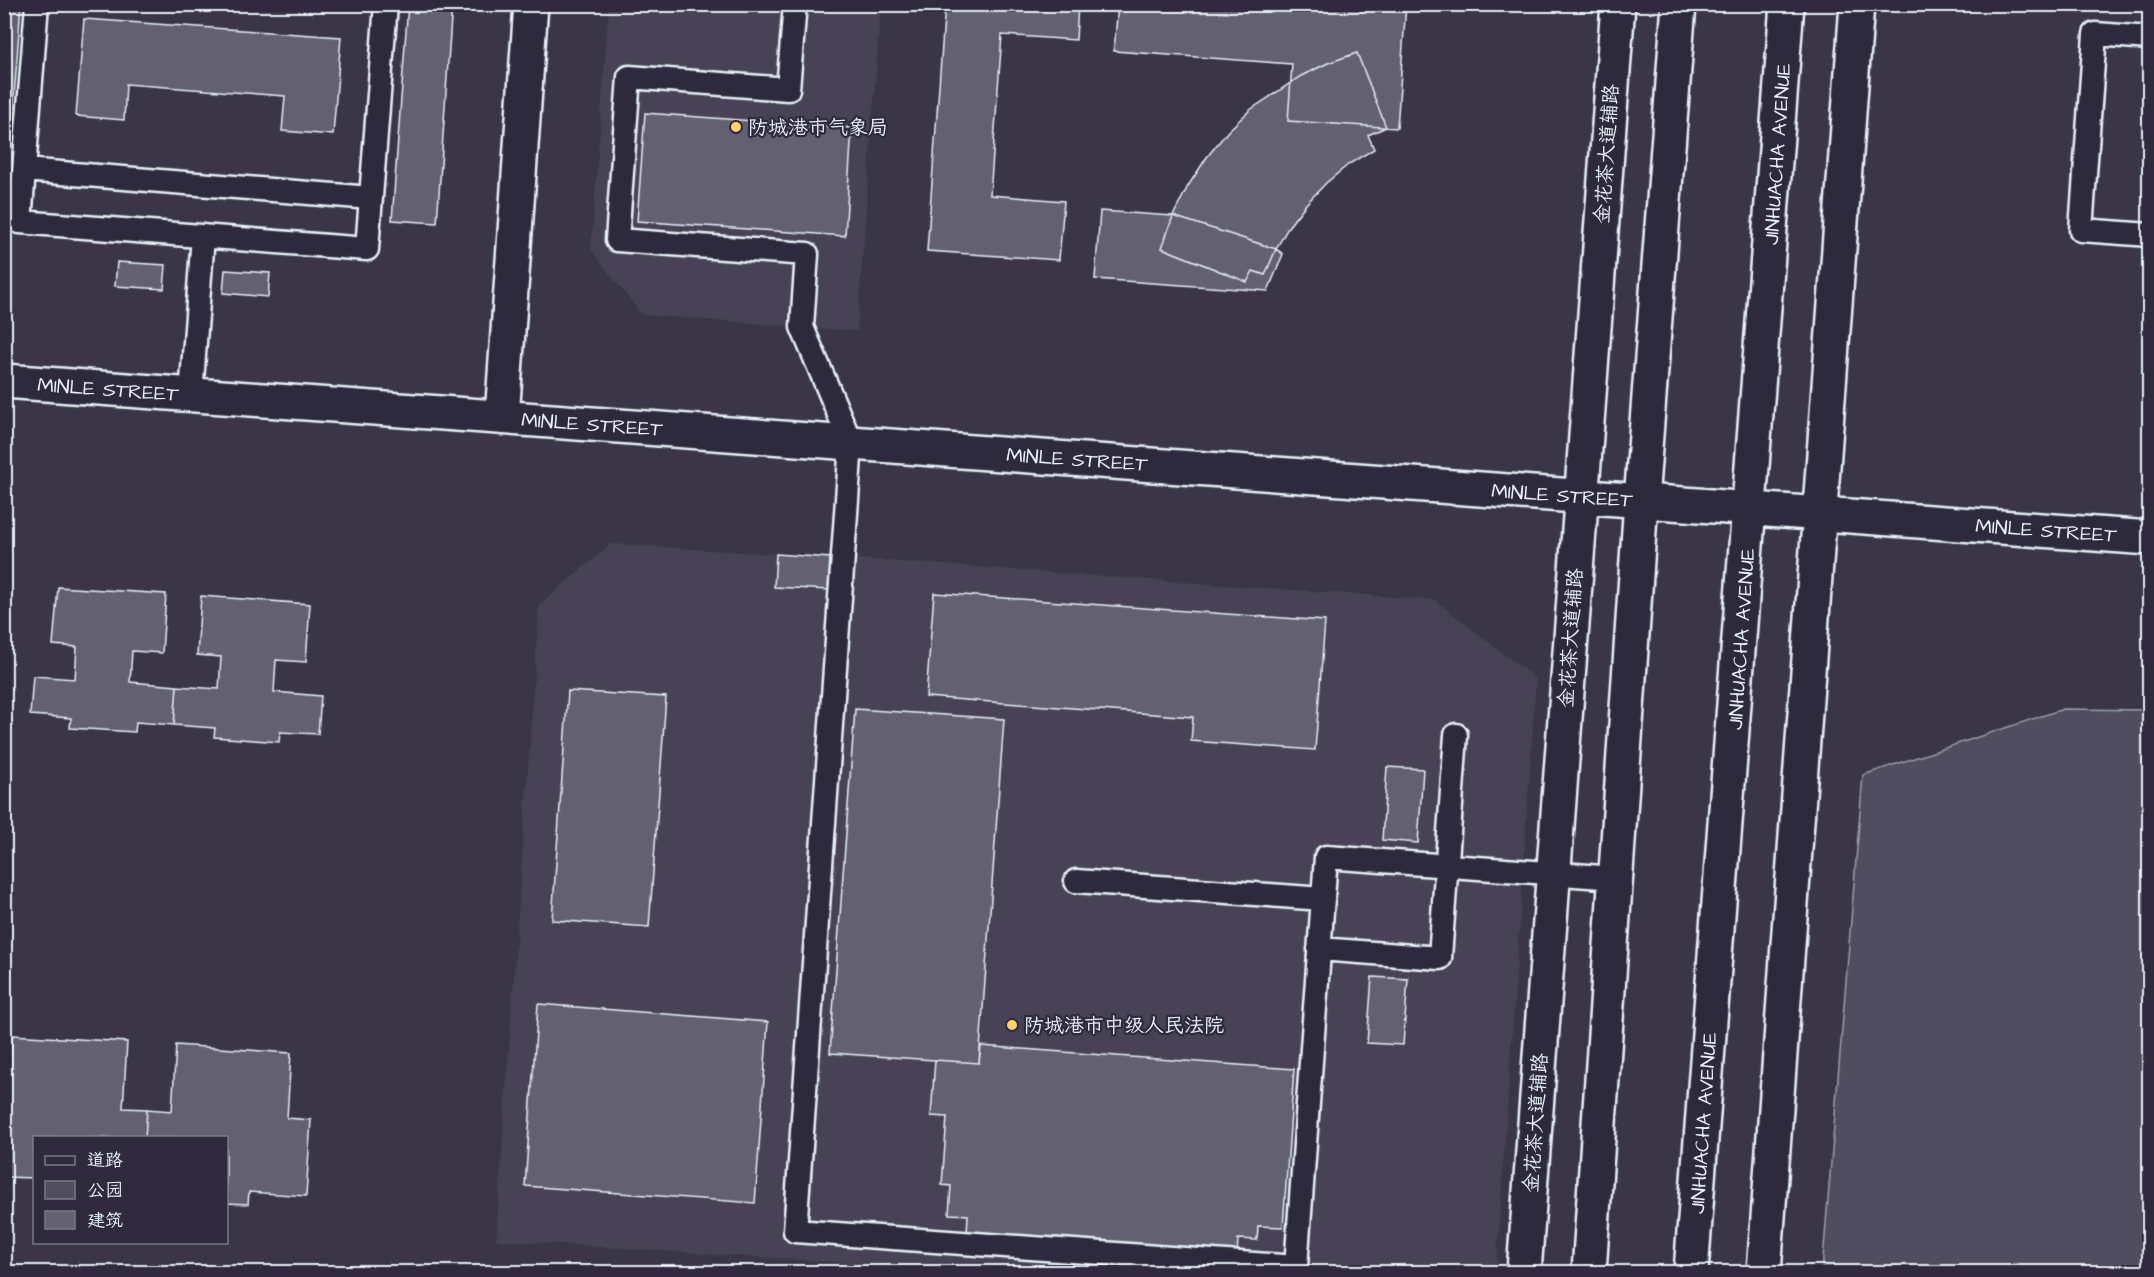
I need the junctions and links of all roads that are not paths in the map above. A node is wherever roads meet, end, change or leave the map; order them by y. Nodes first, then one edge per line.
1 (37, 4) edge
2 (386, 4) edge
3 (531, 4) edge
4 (795, 4) edge
5 (1618, 4) edge
6 (1679, 4) edge
7 (1787, 4) edge
8 (1857, 4) edge
9 (2150, 38) edge
10 (15, 144) edge
11 (24, 170) junction
12 (371, 198) junction
13 (2150, 235) edge
14 (203, 236) junction
15 (4, 381) edge
16 (190, 395) junction
17 (502, 417) junction
18 (851, 443) junction
19 (1581, 496) junction
20 (1641, 501) junction
21 (1750, 509) junction
22 (1820, 514) junction
23 (2150, 538) edge
24 (1456, 735) dead end
25 (1447, 865) junction
26 (1553, 873) junction
27 (1616, 878) junction
28 (1076, 881) dead end
29 (1323, 898) junction
30 (1319, 949) junction
31 (1524, 1272) edge
32 (1589, 1272) edge
33 (1691, 1272) edge
34 (1764, 1272) edge

1 - 10 lane
2 - 12 lane
3 - 17 main road
4 - 18 lane
5 - 19 main road, 金花茶大道辅路
6 - 20 main road
7 - 21 main road, JINHUACHA AVENUE
8 - 22 main road
9 - 13 lane
10 - 11 lane
11 - 12 lane
11 - 14 lane
12 - 14 lane
14 - 16 lane
15 - 16 main road, MINLE STREET
16 - 17 main road, MINLE STREET
17 - 18 main road, MINLE STREET
18 - 19 main road, MINLE STREET
18 - 30 lane
19 - 20 main road, MINLE STREET
19 - 26 main road, 金花茶大道辅路
20 - 21 main road, MINLE STREET
20 - 27 main road
21 - 22 main road, MINLE STREET
21 - 33 main road, JINHUACHA AVENUE
22 - 23 main road, MINLE STREET
22 - 34 main road
24 - 25 lane
25 - 26 lane
25 - 29 lane
25 - 30 lane
26 - 27 lane
26 - 31 main road, 金花茶大道辅路
27 - 32 main road
28 - 29 lane
29 - 30 lane

